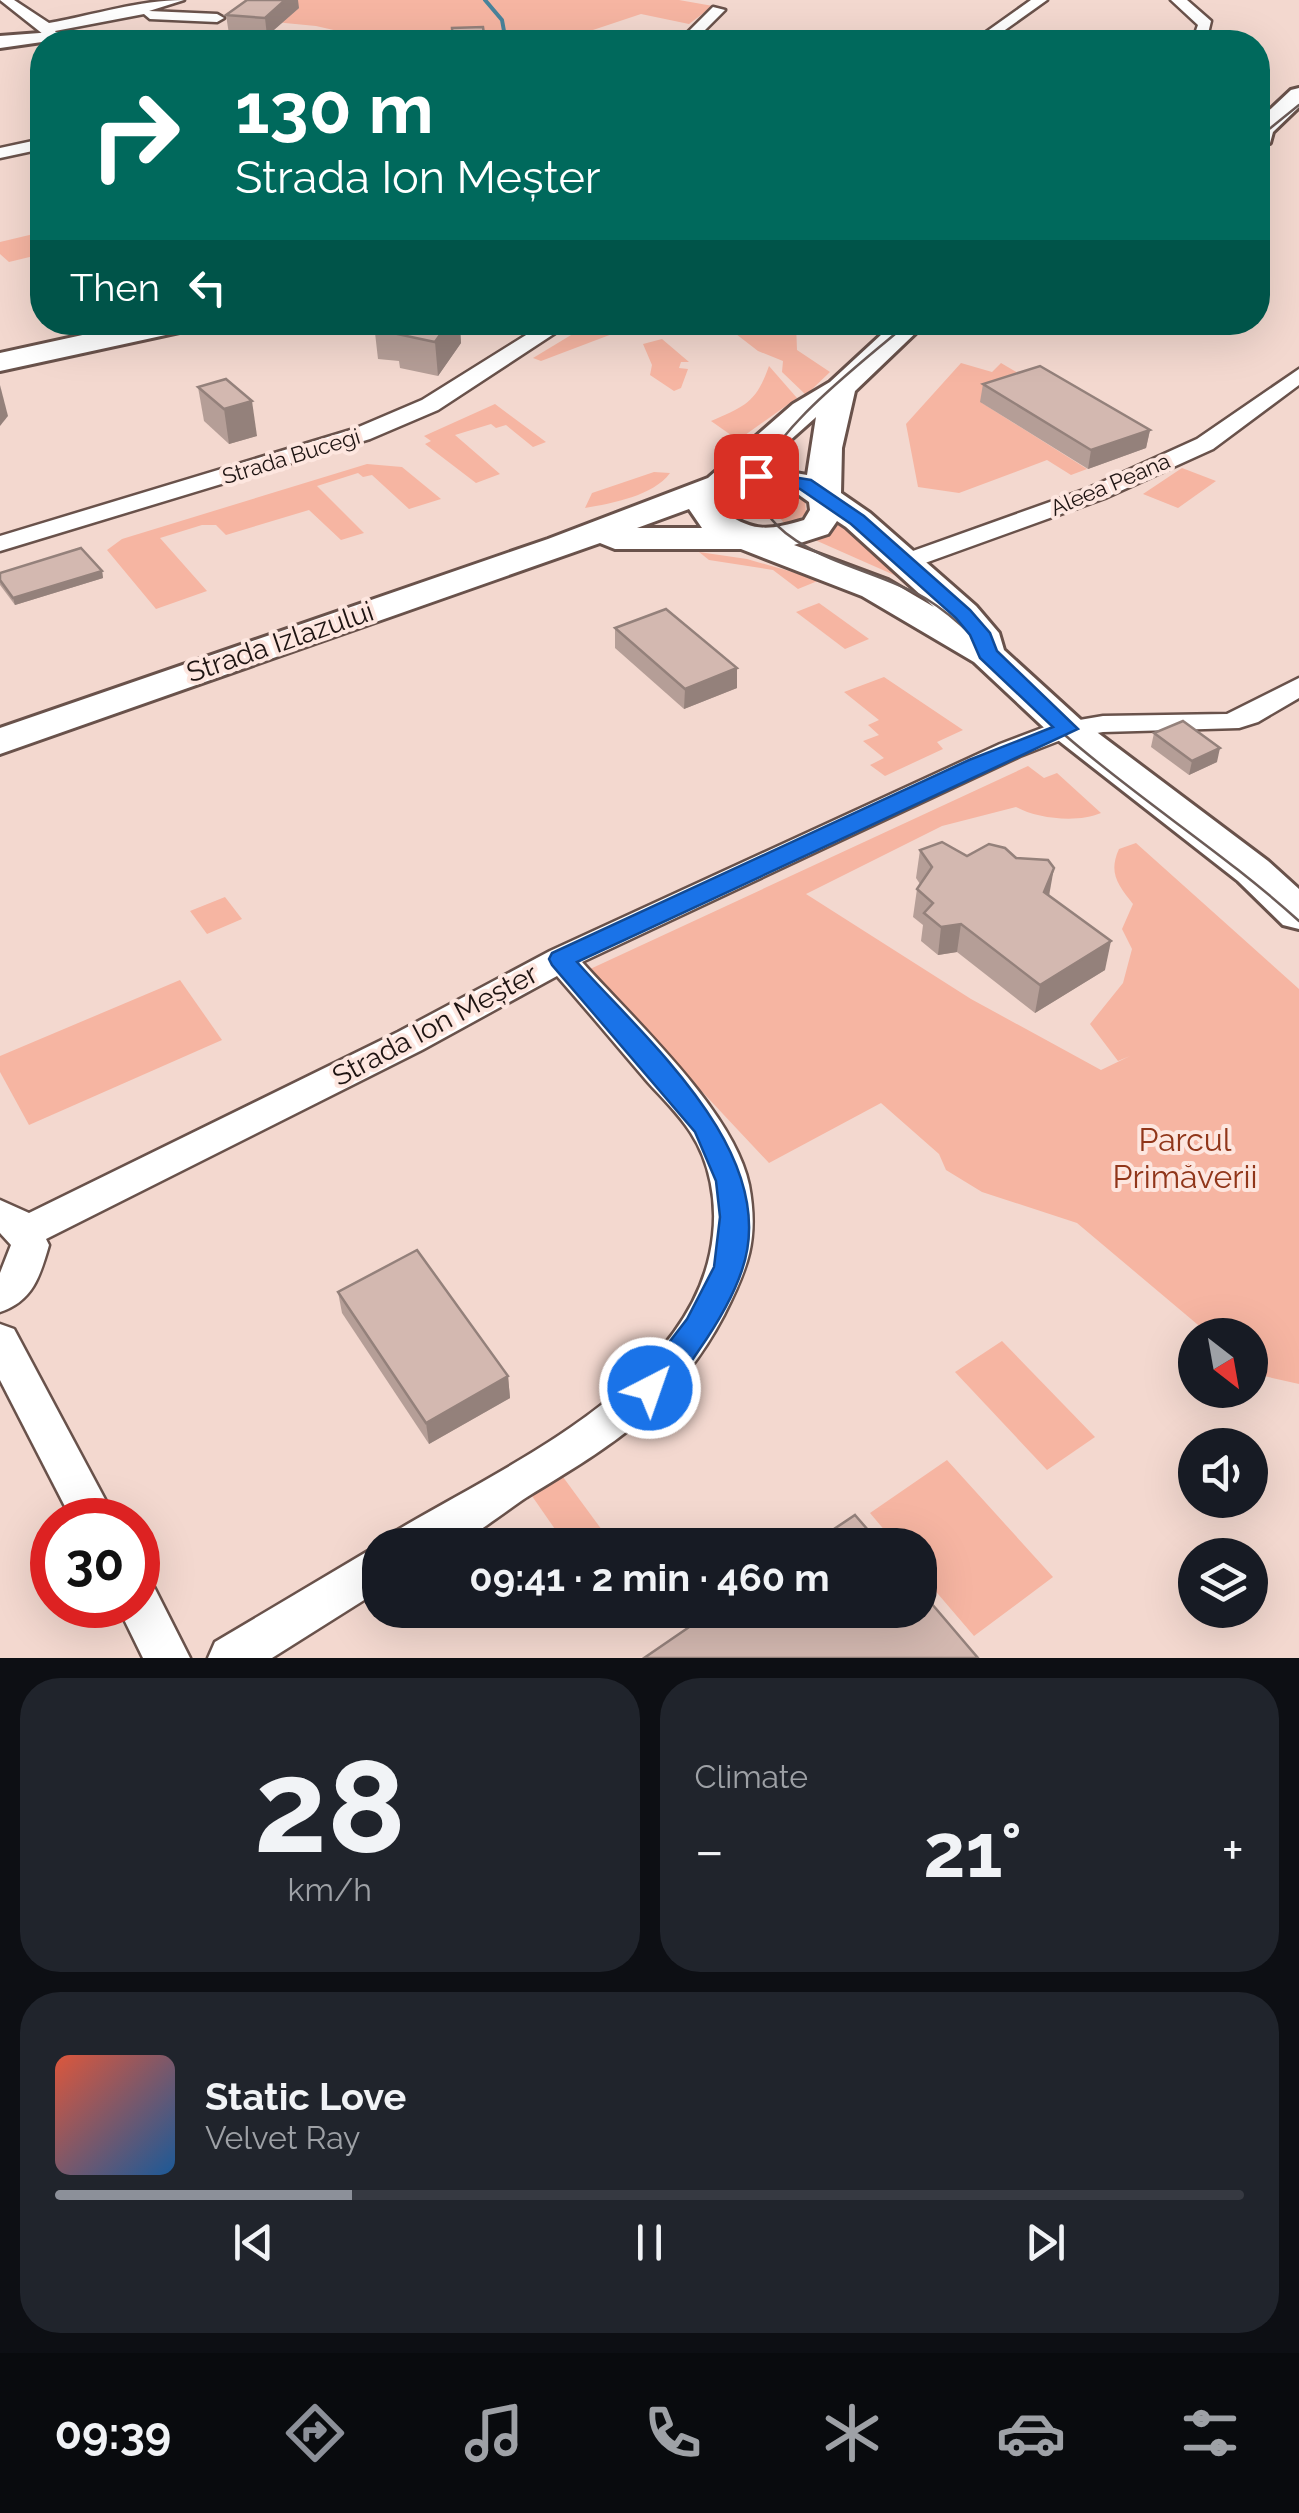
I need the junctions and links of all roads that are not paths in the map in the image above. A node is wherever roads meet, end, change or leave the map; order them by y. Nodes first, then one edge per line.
1 (178, 0) edge
2 (1040, 0) edge
3 (1178, 0) edge
4 (3, 1) edge
5 (718, 10) dead end
6 (105, 17) junction
7 (217, 18) dead end
8 (46, 30) edge
9 (60, 30) edge
10 (697, 30) edge
11 (996, 30) edge
12 (1204, 30) edge
13 (30, 37) edge
14 (0, 42) edge
15 (1299, 95) edge
16 (1270, 122) edge
17 (1299, 125) edge
18 (1270, 135) edge
19 (30, 147) edge
20 (0, 153) edge
21 (124, 335) edge
22 (542, 335) edge
23 (899, 335) edge
24 (0, 362) edge
25 (1299, 375) edge
26 (840, 388) junction
27 (718, 486) junction
28 (824, 498) junction
29 (744, 536) junction
30 (0, 544) edge
31 (560, 546) junction
32 (906, 562) junction
33 (988, 654) junction
34 (1299, 686) edge
35 (1068, 729) junction
36 (0, 742) edge
37 (1299, 914) edge
38 (561, 959) junction
39 (13, 1223) edge
40 (0, 1296) edge
41 (0, 1341) edge
42 (82, 1498) edge
43 (440, 1528) edge
44 (362, 1576) edge
45 (151, 1628) edge
46 (167, 1658) edge
47 (231, 1658) edge

1 - 6 street
2 - 11 street
3 - 12 street
4 - 8 street
5 - 10 street
6 - 7 street
6 - 9 street
13 - 14 main road
15 - 16 main road
17 - 18 main road
19 - 20 street
21 - 24 main road
22 - 30 street, Strada Bucegi
23 - 26 main road
25 - 32 street, Aleea Peana
26 - 27 main road
26 - 28 main road
27 - 28 main road
27 - 29 main road
27 - 31 main road, Strada Izlazului
28 - 29 main road, Strada Izlazului
28 - 32 main road
29 - 31 main road, Strada Izlazului
29 - 33 main road
31 - 36 main road, Strada Izlazului
32 - 33 main road
33 - 35 main road
34 - 35 street, Strada Ion Meșter
35 - 37 main road
35 - 38 street, Strada Ion Meșter
38 - 39 street, Strada Ion Meșter
38 - 43 street
39 - 40 street
41 - 42 street
44 - 47 street
45 - 46 street

